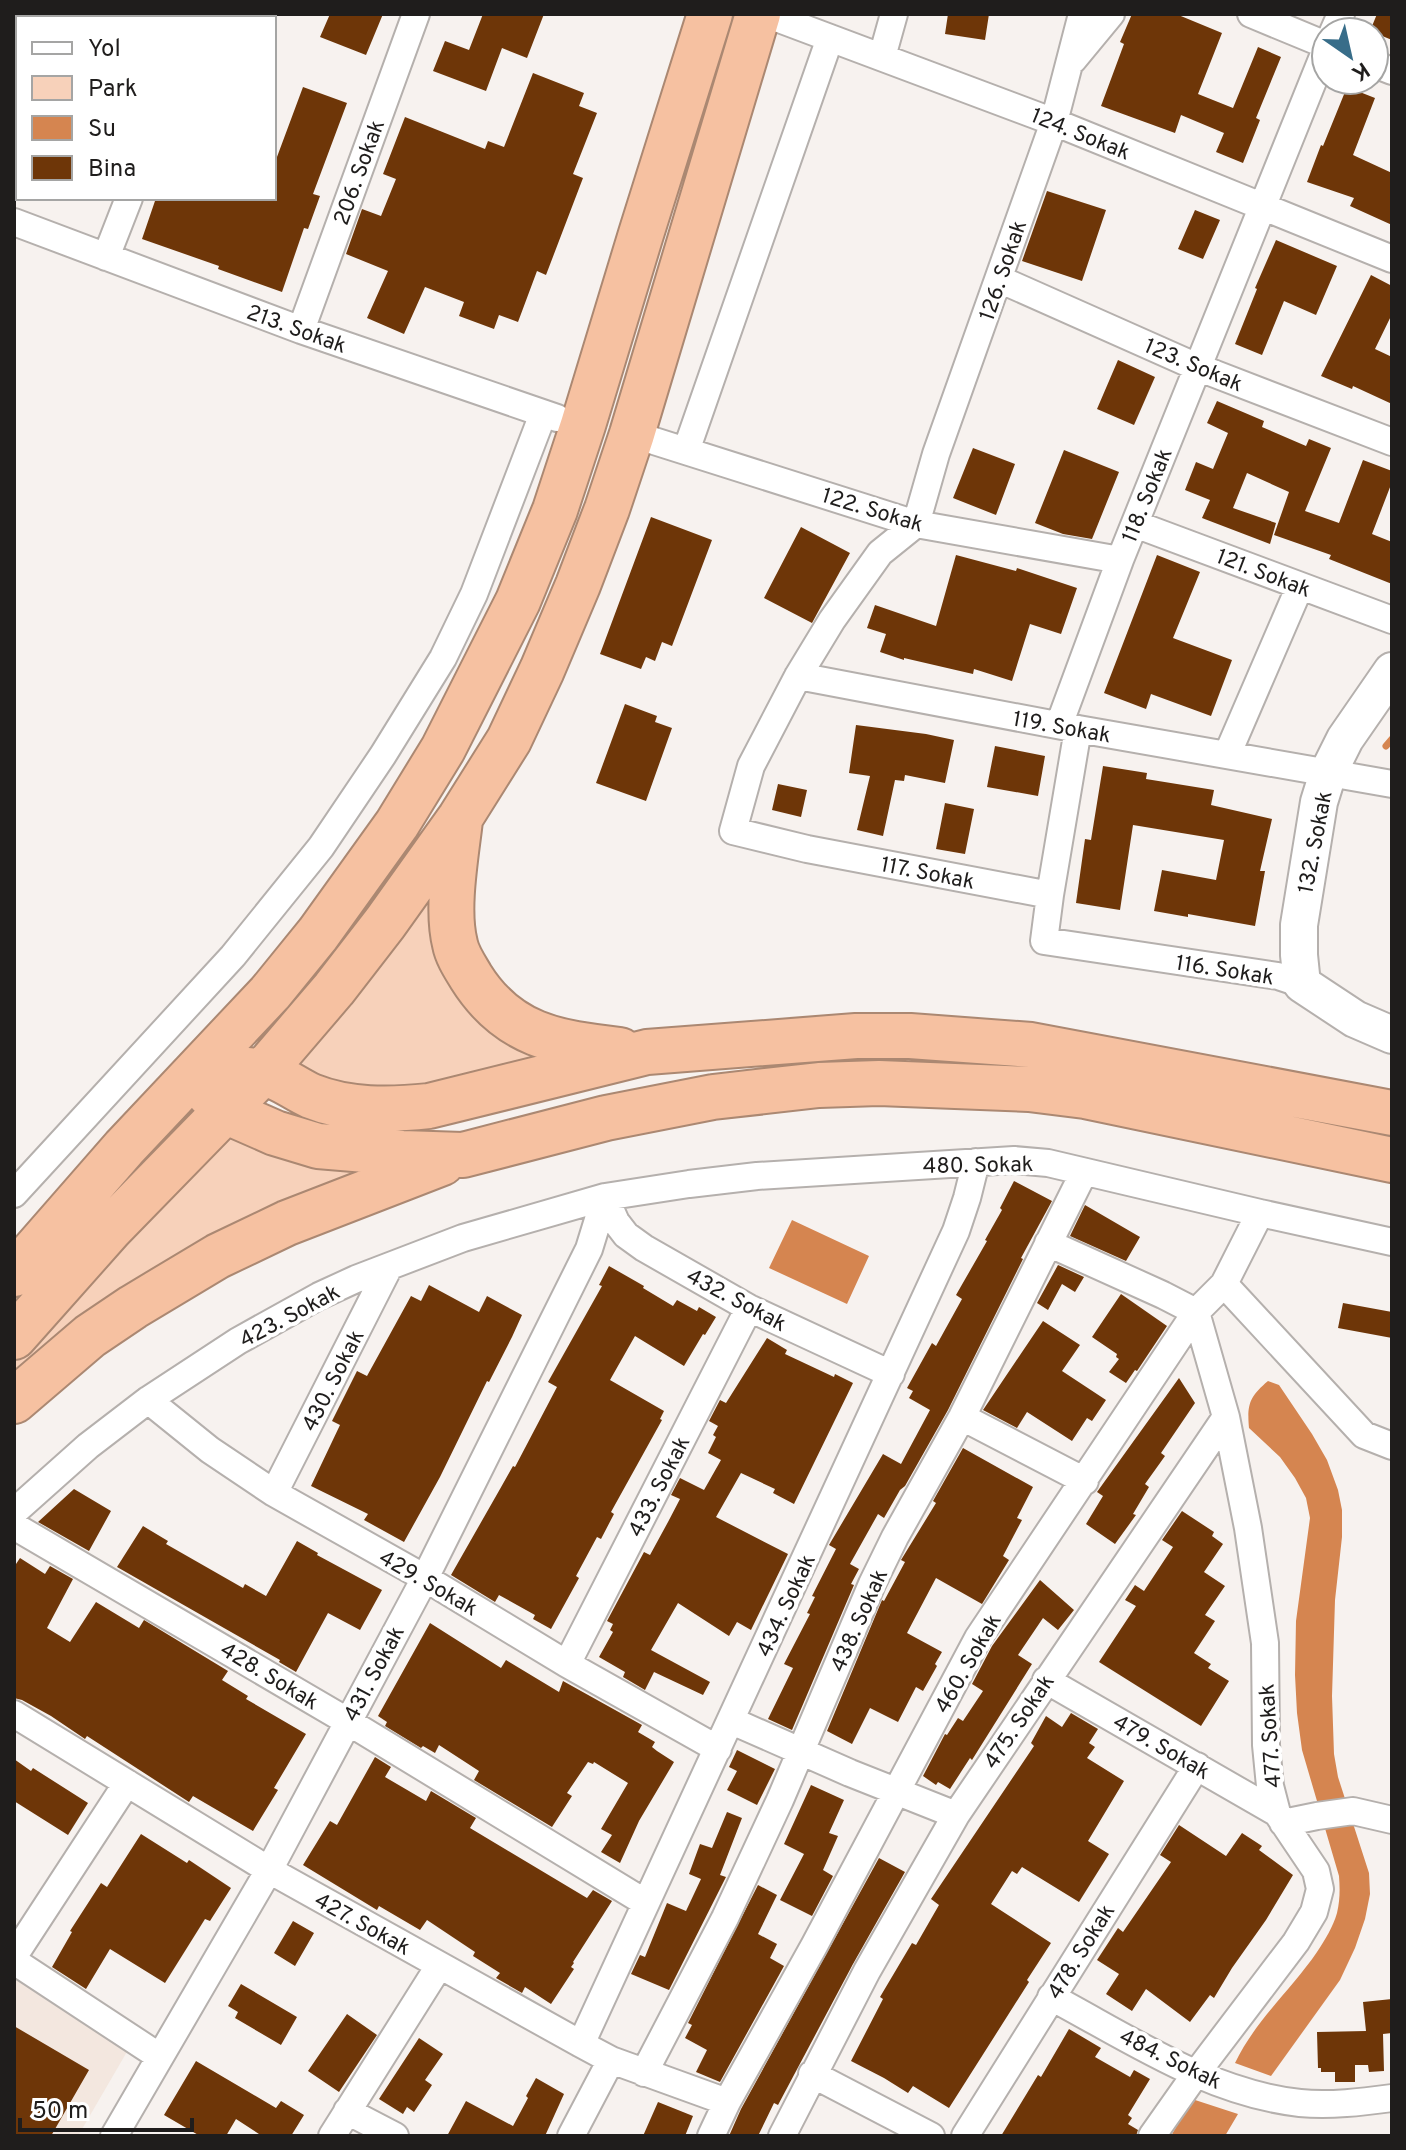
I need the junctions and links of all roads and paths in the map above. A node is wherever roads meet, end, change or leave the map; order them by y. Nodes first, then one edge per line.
1 (416, 14) edge
2 (758, 14) edge
3 (766, 14) edge
4 (894, 14) edge
5 (1082, 14) edge
6 (1111, 14) edge
7 (1251, 14) edge
8 (707, 15) edge
9 (830, 38) junction
10 (1310, 40) edge
11 (882, 57) junction
12 (1068, 66) junction
13 (1310, 88) edge
14 (1054, 122) junction
15 (128, 200) edge
16 (1263, 207) junction
17 (14, 222) edge
18 (106, 257) junction
19 (1392, 259) edge
20 (999, 279) junction
21 (301, 330) junction
22 (1197, 367) junction
23 (563, 420) junction
24 (632, 434) junction
25 (1392, 442) edge
26 (686, 451) junction
27 (916, 524) junction
28 (1135, 524) junction
29 (1120, 560) junction
30 (1300, 586) junction
31 (1392, 620) edge
32 (1392, 671) edge
33 (798, 676) junction
34 (1078, 729) junction
35 (1227, 755) junction
36 (1328, 773) junction
37 (1392, 784) edge
38 (460, 818) junction
39 (1050, 895) junction
40 (1302, 984) junction
41 (1392, 1035) edge
42 (647, 1052) junction
43 (263, 1072) junction
44 (208, 1081) junction
45 (1392, 1113) edge
46 (463, 1155) junction
47 (1392, 1160) edge
48 (976, 1162) junction
49 (1084, 1172) junction
50 (14, 1194) edge
51 (605, 1197) junction
52 (1260, 1213) junction
53 (1392, 1242) edge
54 (1048, 1243) junction
55 (389, 1267) junction
56 (14, 1274) edge
57 (1224, 1284) junction
58 (749, 1308) junction
59 (1196, 1312) junction
60 (14, 1337) edge
61 (891, 1374) junction
62 (148, 1400) junction
63 (14, 1401) edge
64 (962, 1417) junction
65 (1226, 1417) junction
66 (1392, 1446) edge
67 (1085, 1481) junction
68 (274, 1493) junction
69 (14, 1512) edge
70 (14, 1526) edge
71 (425, 1578) junction
72 (567, 1664) junction
73 (1046, 1680) junction
74 (14, 1714) edge
75 (347, 1721) junction
76 (732, 1721) junction
77 (718, 1749) junction
78 (801, 1750) junction
79 (1197, 1766) junction
80 (127, 1783) junction
81 (897, 1791) junction
82 (956, 1815) junction
83 (1280, 1818) junction
84 (1392, 1820) edge
85 (269, 1870) junction
86 (646, 1903) junction
87 (14, 1959) edge
88 (439, 1966) junction
89 (1051, 1997) junction
90 (581, 2044) junction
91 (160, 2057) junction
92 (611, 2060) junction
93 (644, 2073) junction
94 (812, 2074) junction
95 (1195, 2075) junction
96 (1392, 2098) edge
97 (727, 2102) junction
98 (347, 2111) junction
99 (114, 2136) edge
100 (332, 2136) edge
101 (395, 2136) edge
102 (571, 2136) edge
103 (711, 2136) edge
104 (782, 2136) edge
105 (931, 2136) edge
106 (965, 2136) edge
107 (1152, 2136) edge

1 - 21 street, 206. Sokak
2 - 24 highway
3 - 9 street, 124. Sokak
4 - 11 street
5 - 12 street, 126. Sokak
6 - 12 street
7 - 10 street
8 - 23 highway
9 - 11 street, 124. Sokak
9 - 26 street
11 - 14 street, 124. Sokak
12 - 14 street, 126. Sokak
13 - 16 street, 118. Sokak
14 - 16 street, 124. Sokak
14 - 20 street, 126. Sokak
15 - 18 street
16 - 19 street, 124. Sokak
16 - 22 street, 118. Sokak
17 - 18 street, 213. Sokak
18 - 21 street, 213. Sokak
20 - 22 street, 123. Sokak
20 - 27 street, 126. Sokak
21 - 23 street, 213. Sokak
22 - 25 street, 123. Sokak
22 - 28 street, 118. Sokak
23 - 44 highway
23 - 50 street
24 - 26 street, 122. Sokak
24 - 38 highway
26 - 27 street, 122. Sokak
27 - 29 street, 122. Sokak
27 - 33 street
28 - 29 street, 118. Sokak
28 - 30 street, 121. Sokak
29 - 34 street, 118. Sokak
30 - 31 street, 121. Sokak
30 - 35 street
32 - 36 main road, 132. Sokak
33 - 34 street, 119. Sokak
33 - 39 street, 117. Sokak
34 - 35 street, 119. Sokak
34 - 39 street
35 - 36 street, 119. Sokak
36 - 37 street, 119. Sokak
36 - 40 main road, 132. Sokak
38 - 42 highway
38 - 43 highway
39 - 40 street, 116. Sokak
40 - 41 main road, 116. Sokak
42 - 43 highway
42 - 45 highway
43 - 44 highway
44 - 46 highway
44 - 56 highway
44 - 60 highway
46 - 47 highway
46 - 63 highway
48 - 49 street, 480. Sokak
48 - 51 street, 480. Sokak
48 - 61 street, 434. Sokak
49 - 52 street, 480. Sokak
49 - 54 street, 438. Sokak
51 - 55 street, 423. Sokak
51 - 58 street, 432. Sokak
51 - 71 street, 431. Sokak
52 - 53 street, 480. Sokak
52 - 57 street, 460. Sokak
54 - 59 street
54 - 64 street, 438. Sokak
55 - 62 street, 423. Sokak
55 - 68 street, 430. Sokak
57 - 59 street, 460. Sokak
57 - 66 street
58 - 61 street, 432. Sokak
58 - 72 street, 433. Sokak
59 - 65 street
59 - 67 street, 460. Sokak
61 - 76 street, 434. Sokak
62 - 68 street, 429. Sokak
62 - 69 street, 423. Sokak
64 - 67 street
64 - 78 street, 438. Sokak
65 - 73 street, 475. Sokak
65 - 83 street, 477. Sokak
67 - 81 street, 460. Sokak
68 - 71 street, 429. Sokak
70 - 75 street, 428. Sokak
71 - 72 street, 429. Sokak
71 - 75 street, 431. Sokak
72 - 77 street, 429. Sokak
73 - 79 street, 479. Sokak
73 - 82 street, 475. Sokak
74 - 80 street, 427. Sokak
75 - 85 street, 431. Sokak
75 - 86 street, 428. Sokak
76 - 77 street, 434. Sokak
76 - 78 street
77 - 86 street, 434. Sokak
78 - 81 street
78 - 93 street, 438. Sokak
79 - 83 street, 479. Sokak
79 - 89 street, 478. Sokak
80 - 85 street, 427. Sokak
80 - 87 street
81 - 82 street
81 - 97 street, 460. Sokak
82 - 94 street, 475. Sokak
83 - 84 street
83 - 95 street, 477. Sokak
85 - 88 street, 427. Sokak
85 - 91 street, 431. Sokak
86 - 90 street, 434. Sokak
87 - 91 street
88 - 90 street, 427. Sokak
88 - 98 street
89 - 95 street, 484. Sokak
89 - 106 street, 478. Sokak
90 - 92 street, 427. Sokak
91 - 99 street, 431. Sokak
92 - 93 street, 427. Sokak
92 - 102 street
93 - 97 street, 427. Sokak
94 - 104 street, 475. Sokak
94 - 105 street
95 - 96 street, 484. Sokak
95 - 107 street, 477. Sokak
97 - 103 street, 460. Sokak
98 - 100 street
98 - 101 street

